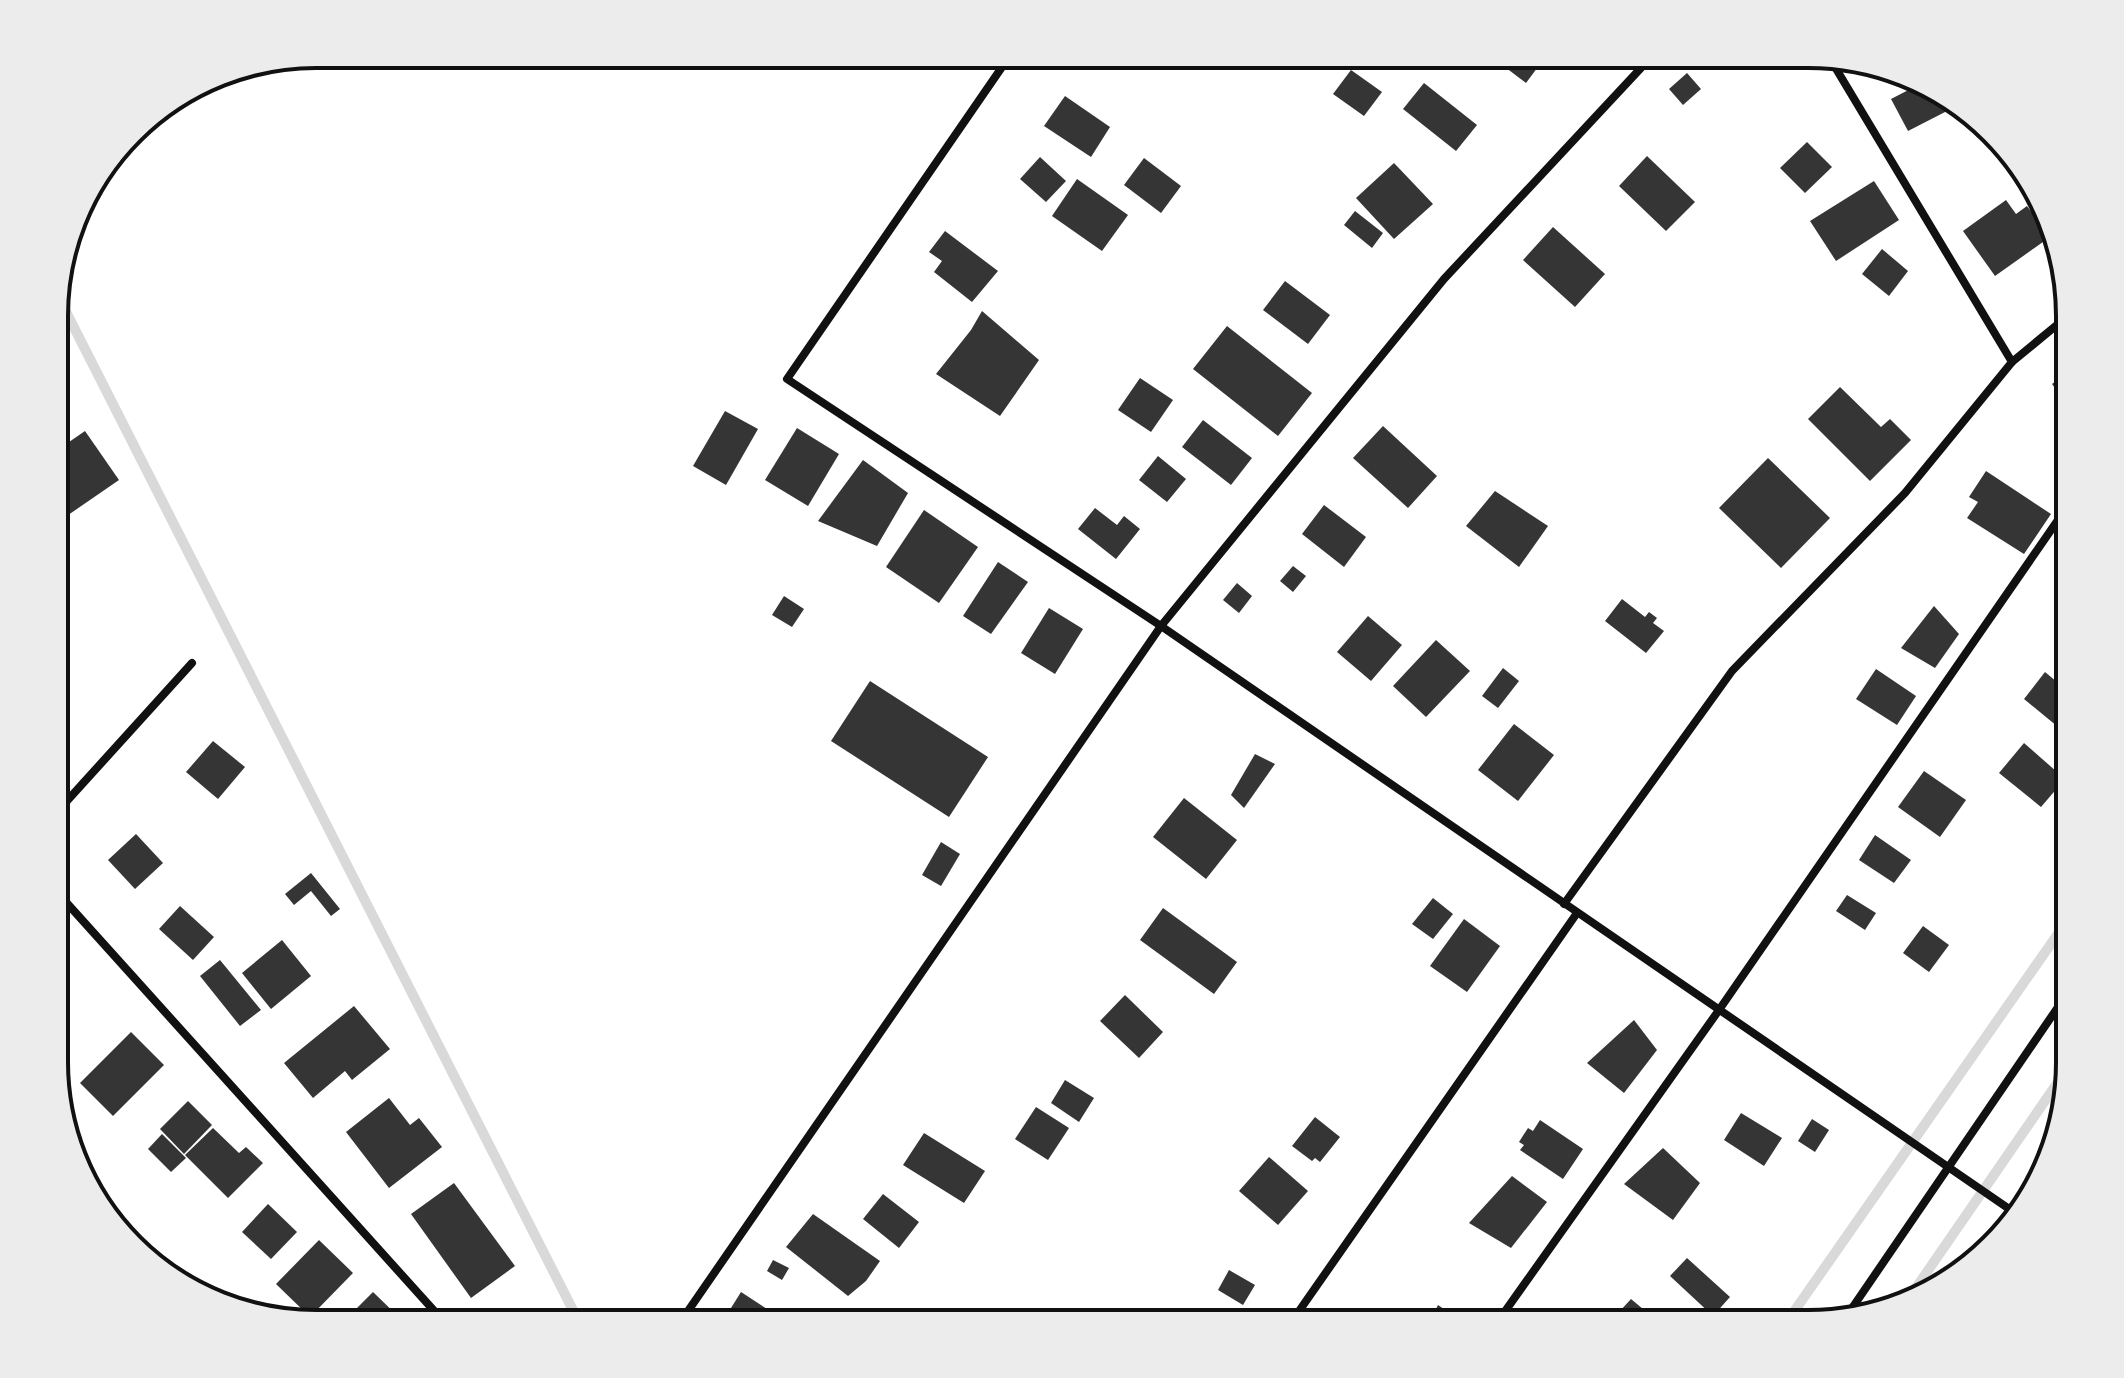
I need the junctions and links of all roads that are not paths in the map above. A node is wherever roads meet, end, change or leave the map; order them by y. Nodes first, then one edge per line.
1 (1001, 68) edge
2 (1641, 68) edge
3 (1837, 70) edge
4 (2055, 327) edge
5 (2012, 362) junction
6 (2055, 524) edge
7 (1161, 626) junction
8 (192, 663) dead end
9 (68, 800) edge
10 (68, 904) edge
11 (1564, 904) junction
12 (1577, 913) junction
13 (1719, 1010) junction
14 (2055, 1011) edge
15 (1948, 1168) junction
16 (2008, 1208) edge
17 (1854, 1305) edge
18 (1300, 1309) edge
19 (1507, 1309) edge
20 (433, 1310) edge
21 (689, 1310) edge

1 - 7 street
2 - 7 street
3 - 5 street
4 - 5 street
5 - 11 street
6 - 13 street
7 - 11 street
7 - 21 street
8 - 9 street
10 - 20 street
11 - 12 street
12 - 13 street
12 - 18 street
13 - 15 street
13 - 19 street
14 - 15 street
15 - 16 street
15 - 17 street

